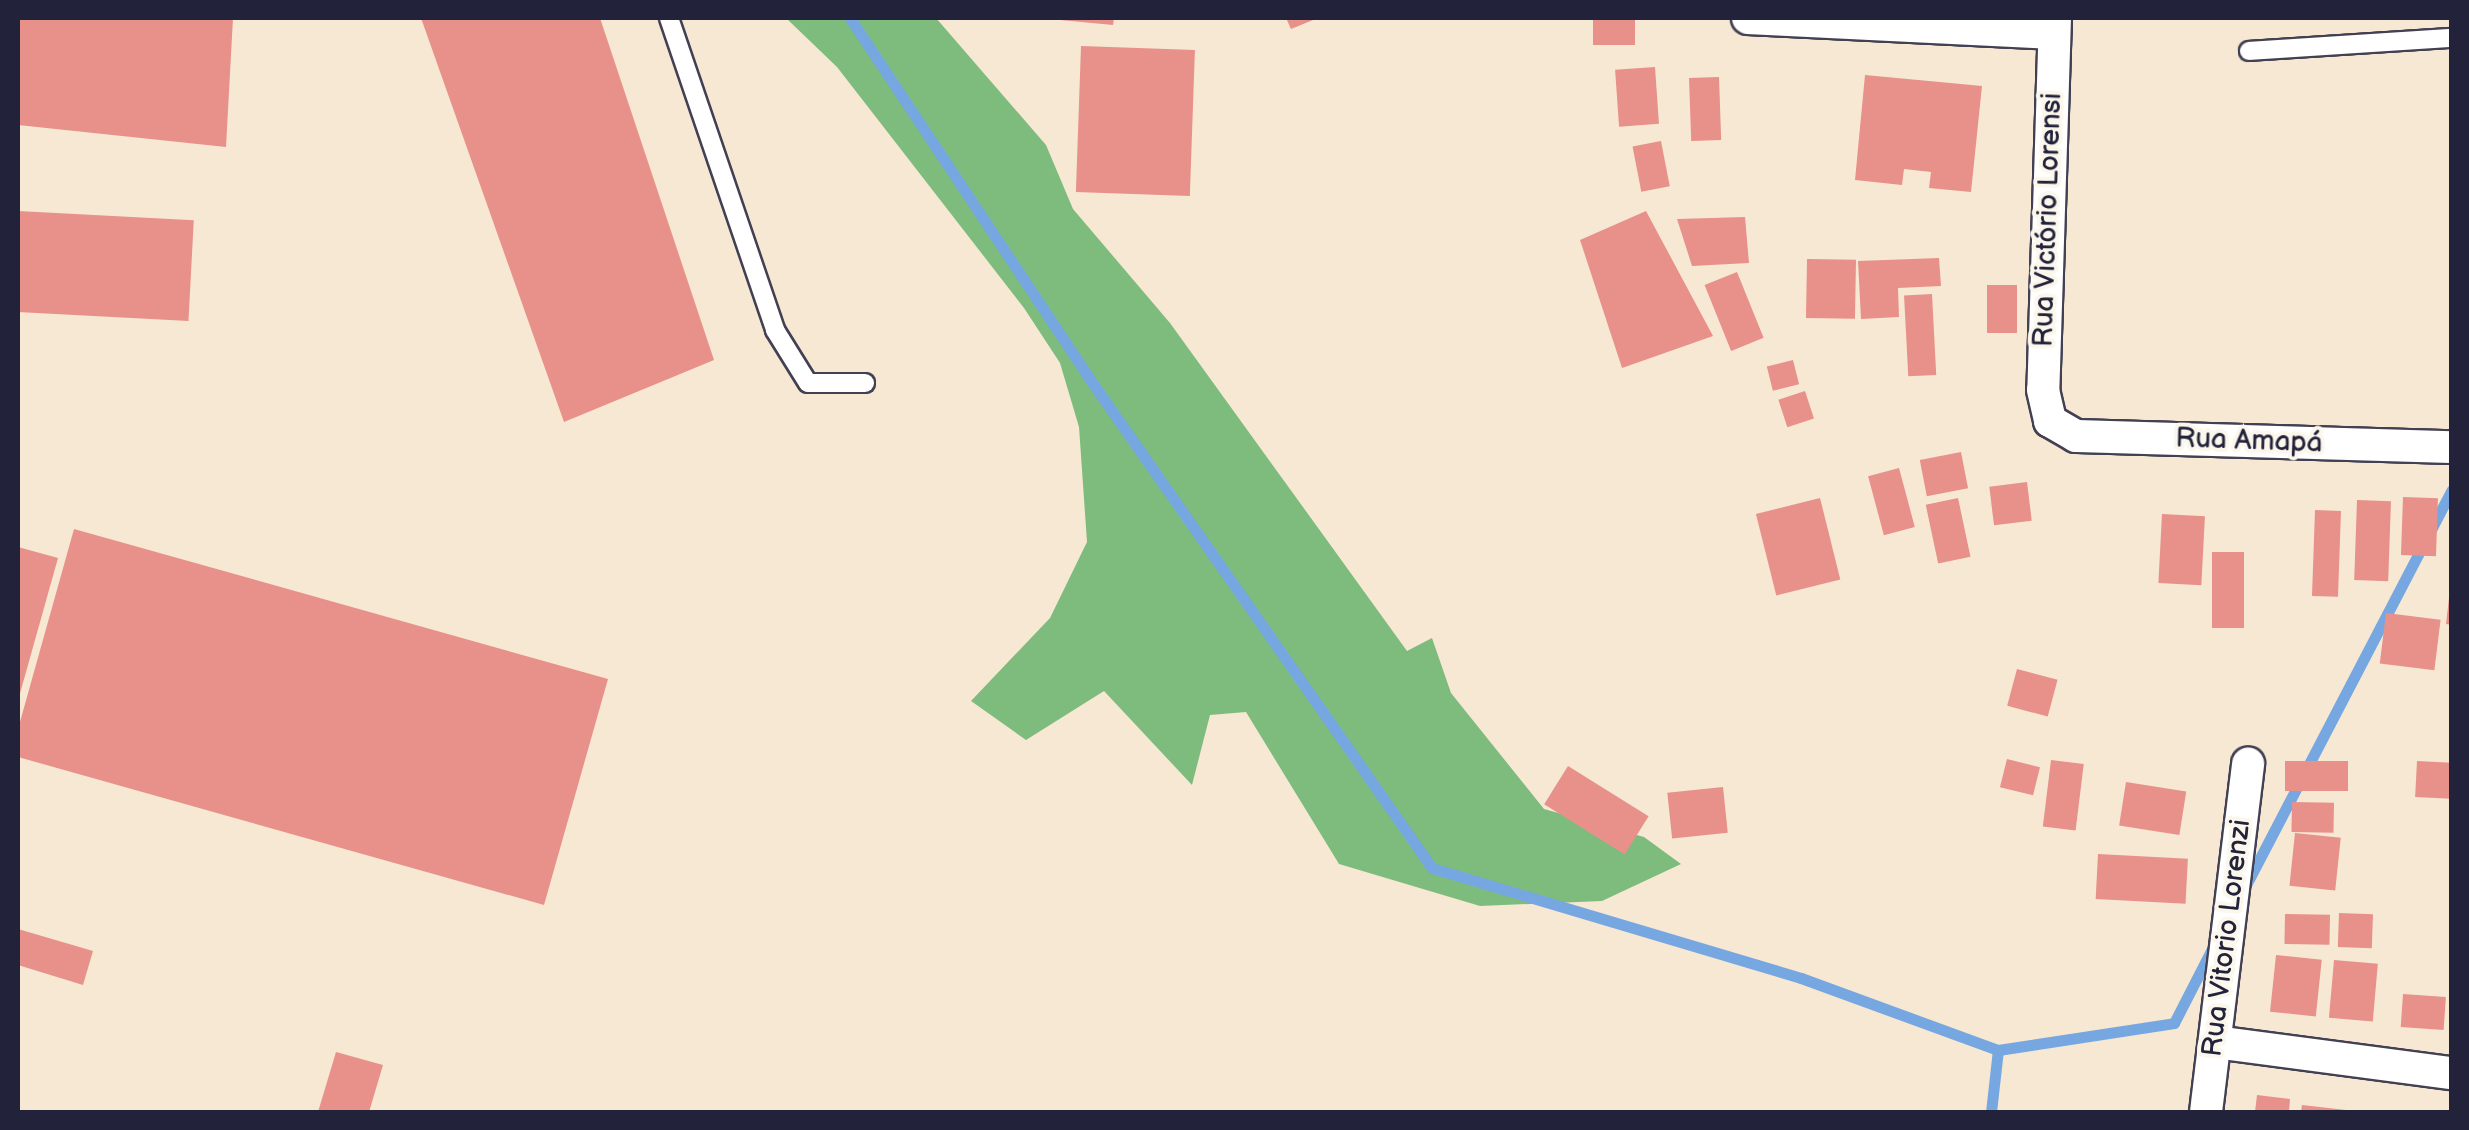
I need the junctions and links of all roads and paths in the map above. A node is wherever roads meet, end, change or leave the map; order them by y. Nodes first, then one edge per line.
1 (669, 18) edge
2 (1748, 18) edge
3 (2055, 25) edge
4 (2452, 38) edge
5 (2248, 51) dead end
6 (865, 383) dead end
7 (2050, 421) joint
8 (2452, 448) edge
9 (2248, 764) dead end
10 (2214, 1042) junction
11 (2452, 1074) edge
12 (2206, 1112) edge

1 - 6 lane
2 - 3 street
3 - 7 street, Rua Victório Lorensi
4 - 5 lane
7 - 8 street, Rua Amapá
9 - 10 street, Rua Vitorio Lorenzi
10 - 11 street
10 - 12 street, Rua Vitorio Lorenzi

